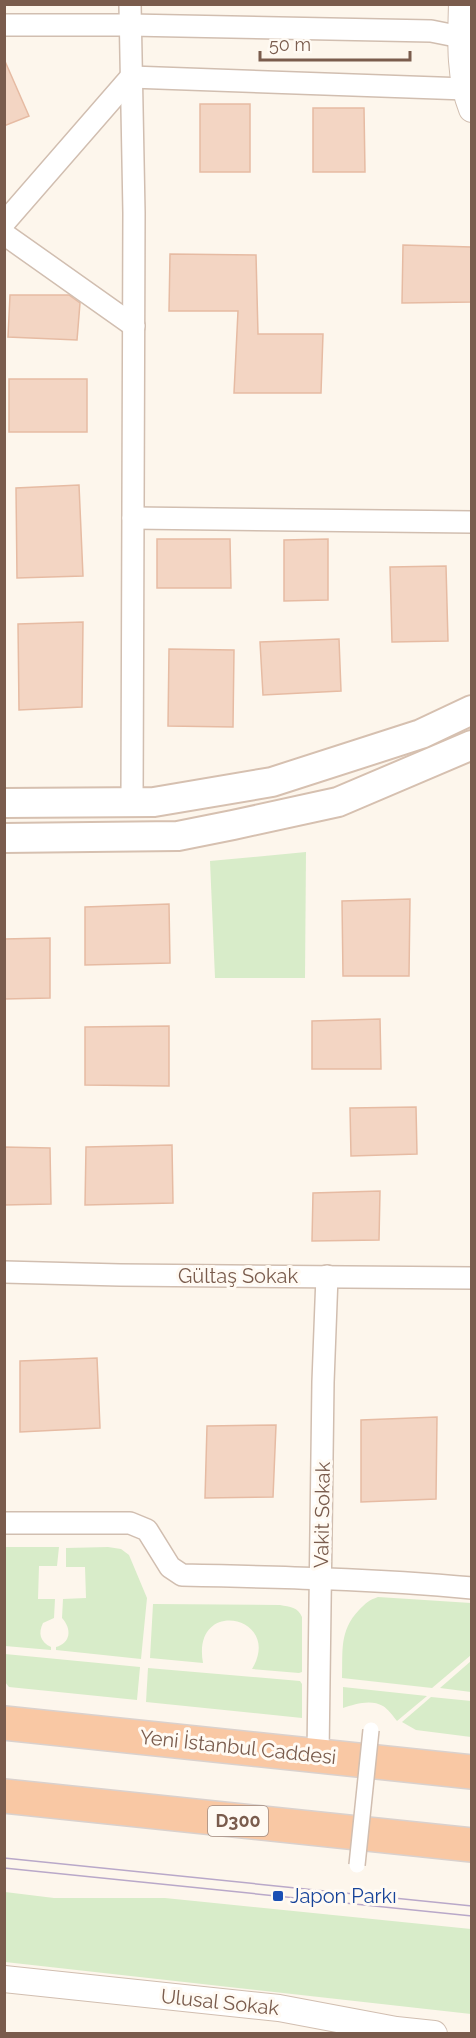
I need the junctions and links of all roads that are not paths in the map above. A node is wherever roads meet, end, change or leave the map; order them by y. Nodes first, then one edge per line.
1 (462, 4) edge
2 (130, 15) edge
3 (4, 25) edge
4 (461, 37) junction
5 (131, 77) junction
6 (468, 84) edge
7 (4, 223) edge
8 (4, 234) edge
9 (134, 326) junction
10 (133, 518) junction
11 (471, 522) edge
12 (471, 710) edge
13 (471, 745) edge
14 (132, 802) junction
15 (4, 803) edge
16 (4, 838) edge
17 (4, 1272) edge
18 (327, 1276) junction
19 (471, 1278) edge
20 (4, 1523) edge
21 (321, 1578) junction
22 (471, 1588) edge
23 (4, 1723) edge
24 (371, 1730) dead end
25 (318, 1755) junction
26 (471, 1772) edge
27 (4, 1796) edge
28 (471, 1845) edge
29 (357, 1865) dead end
30 (4, 1979) edge
31 (396, 2032) edge
32 (434, 2034) edge

1 - 4 street
2 - 3 street
2 - 4 street
2 - 5 street
4 - 6 street
5 - 6 street
5 - 7 street
5 - 9 street
8 - 9 street
9 - 10 street
10 - 11 street
10 - 14 street
12 - 14 main road
13 - 16 main road
14 - 15 main road
17 - 18 street, Gültaş Sokak
18 - 19 street, Gültaş Sokak
18 - 21 street, Vakit Sokak
20 - 21 street
21 - 22 street
21 - 25 street, Vakit Sokak
23 - 25 highway, Yeni İstanbul Caddesi
24 - 29 street, bridge
25 - 26 highway, Yeni İstanbul Caddesi
27 - 28 highway, D300
30 - 31 street, Ulusal Sokak
31 - 32 street, Ulusal Sokak

